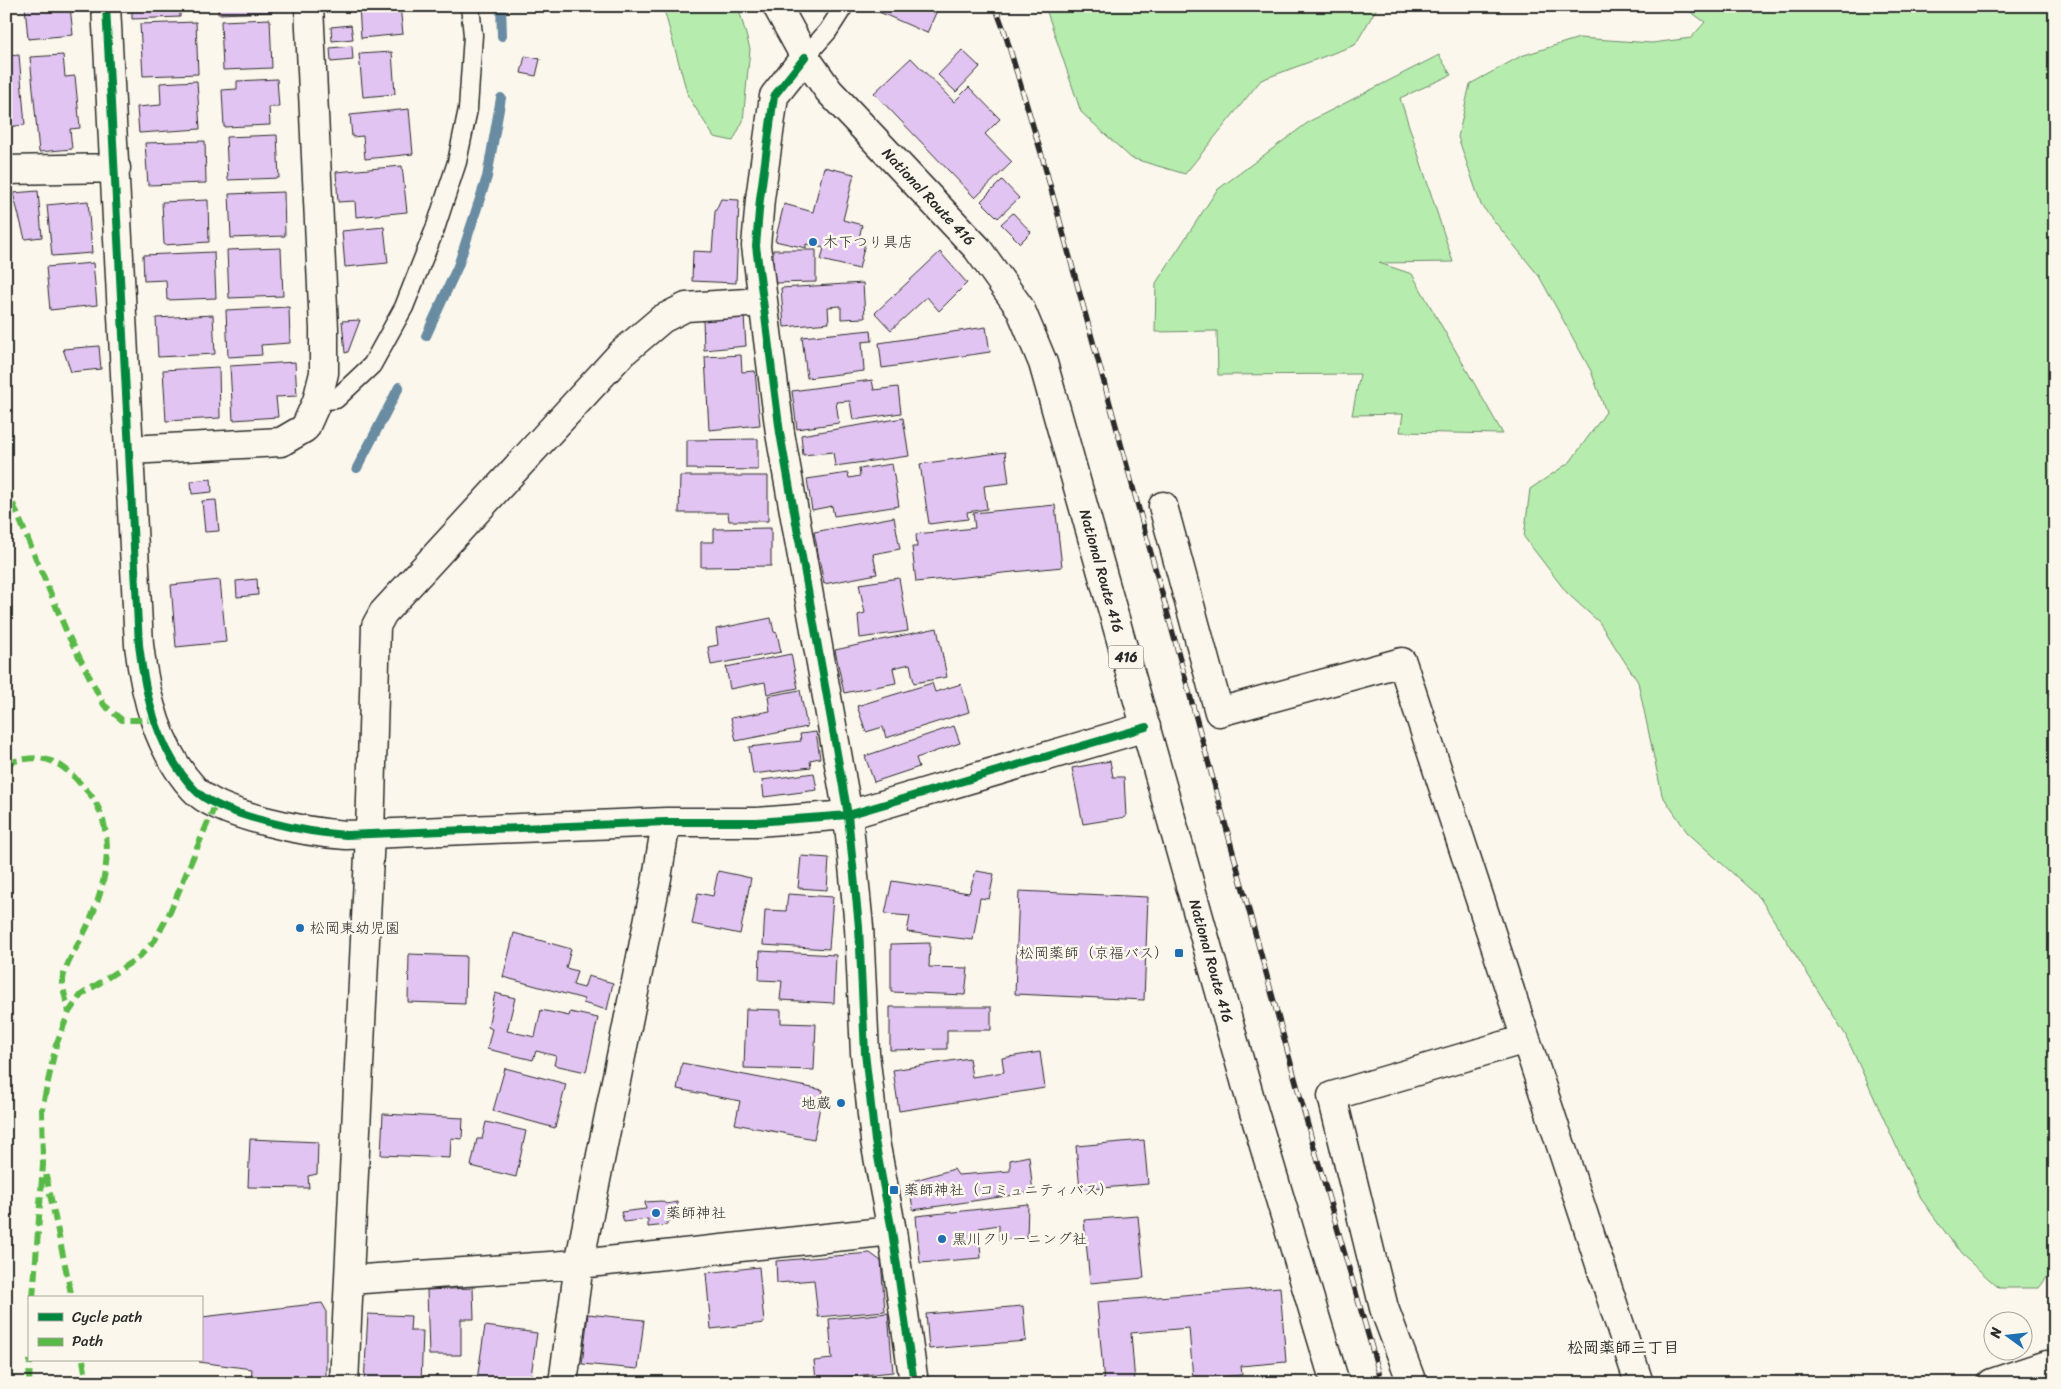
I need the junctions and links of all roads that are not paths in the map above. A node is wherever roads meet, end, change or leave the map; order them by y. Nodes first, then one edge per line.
1 (106, 6) edge
2 (309, 6) edge
3 (470, 6) edge
4 (777, 6) edge
5 (844, 6) edge
6 (805, 57) junction
7 (116, 168) junction
8 (6, 170) edge
9 (762, 302) junction
10 (317, 401) junction
11 (130, 450) junction
12 (1163, 506) dead end
13 (1146, 728) junction
14 (848, 816) junction
15 (666, 822) junction
16 (370, 834) junction
17 (1526, 1039) junction
18 (892, 1231) junction
19 (580, 1264) junction
20 (349, 1280) junction
21 (2046, 1365) dead end
22 (344, 1383) edge
23 (563, 1383) edge
24 (914, 1383) edge
25 (1335, 1383) edge
26 (1412, 1383) edge
27 (1639, 1383) edge
28 (1992, 1383) edge

1 - 7 main road
2 - 10 main road
3 - 10 lane
4 - 6 main road, National Route 416 / 416
5 - 6 lane
6 - 9 main road
6 - 13 main road, National Route 416 / 416
7 - 8 main road
7 - 11 main road
9 - 14 main road
9 - 16 main road
10 - 11 main road
11 - 16 main road
12 - 17 main road
13 - 14 main road
13 - 25 main road, National Route 416 / 416
14 - 15 main road
14 - 18 main road
15 - 16 main road
15 - 19 main road
16 - 20 main road
17 - 26 main road
17 - 27 main road
18 - 19 main road
18 - 24 main road
19 - 20 main road
19 - 23 main road
20 - 22 main road
21 - 28 main road

